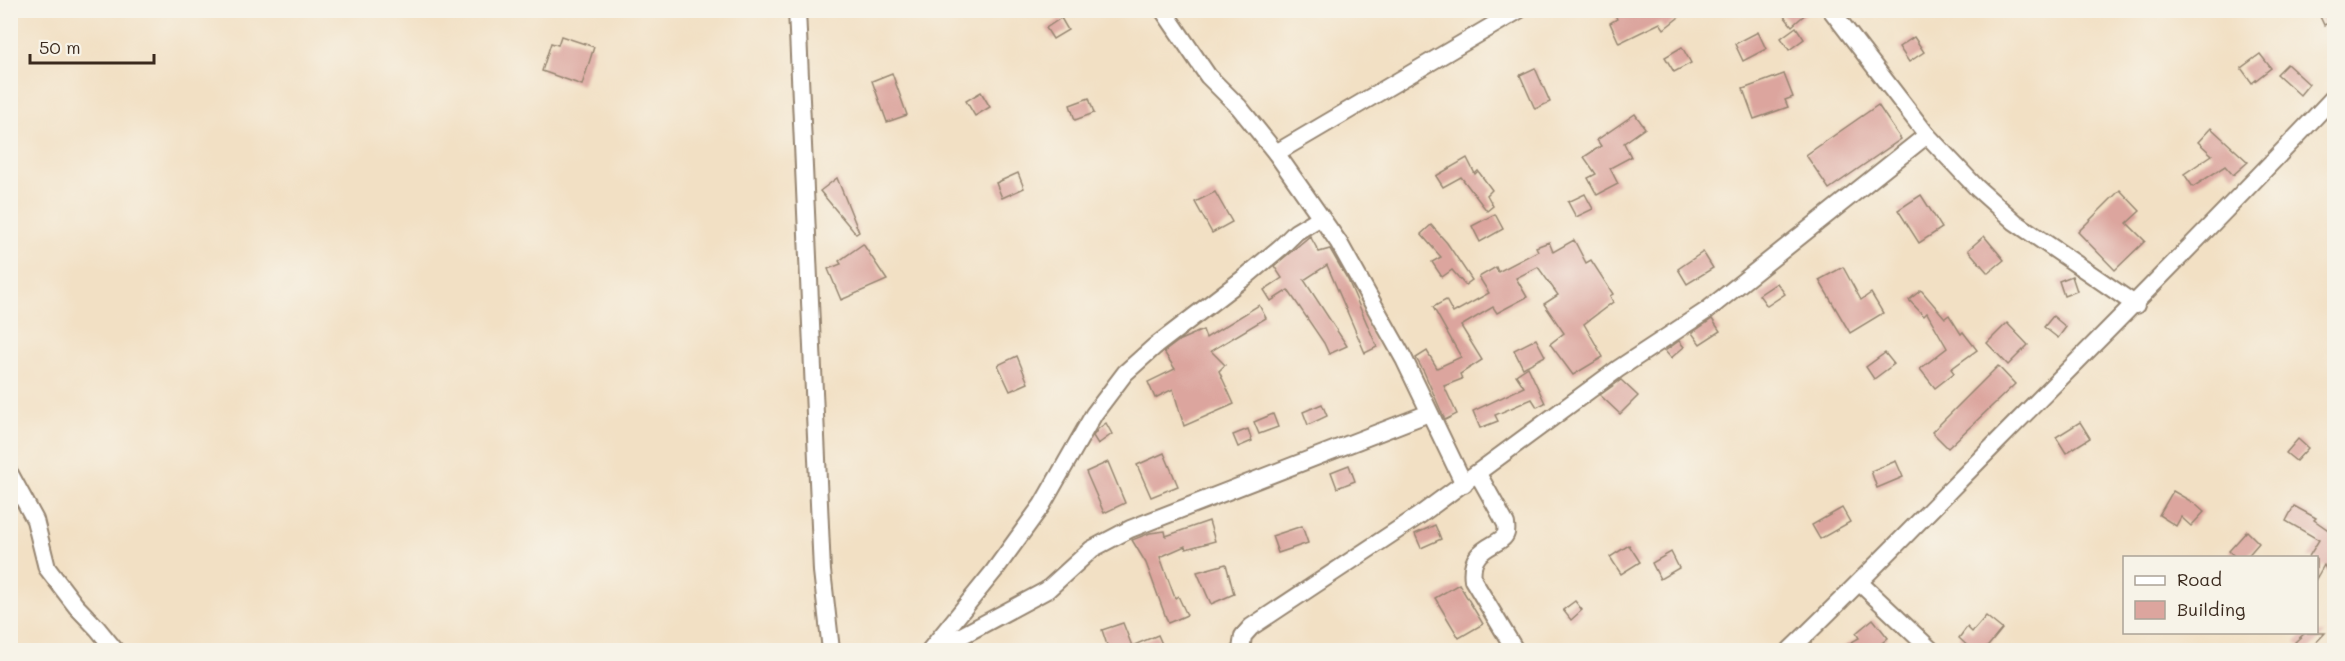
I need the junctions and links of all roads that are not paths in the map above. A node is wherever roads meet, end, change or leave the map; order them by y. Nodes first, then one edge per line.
1 (798, 10) edge
2 (1163, 10) edge
3 (1519, 10) edge
4 (1831, 10) edge
5 (2334, 97) edge
6 (1928, 135) junction
7 (1276, 153) junction
8 (1321, 217) junction
9 (2136, 305) junction
10 (1429, 413) junction
11 (10, 474) edge
12 (1478, 474) junction
13 (1464, 484) junction
14 (1860, 584) junction
15 (115, 651) edge
16 (831, 651) edge
17 (932, 651) edge
18 (1241, 651) edge
19 (1515, 651) edge
20 (1790, 651) edge
21 (1931, 651) edge

1 - 16 street
2 - 7 street
3 - 7 street
4 - 6 street
5 - 9 street
6 - 9 street
6 - 12 street
7 - 8 street
8 - 10 street
8 - 17 street
9 - 14 street
10 - 13 street
10 - 17 street
11 - 15 street
12 - 13 street
12 - 19 street
13 - 18 street
14 - 20 street
14 - 21 street

